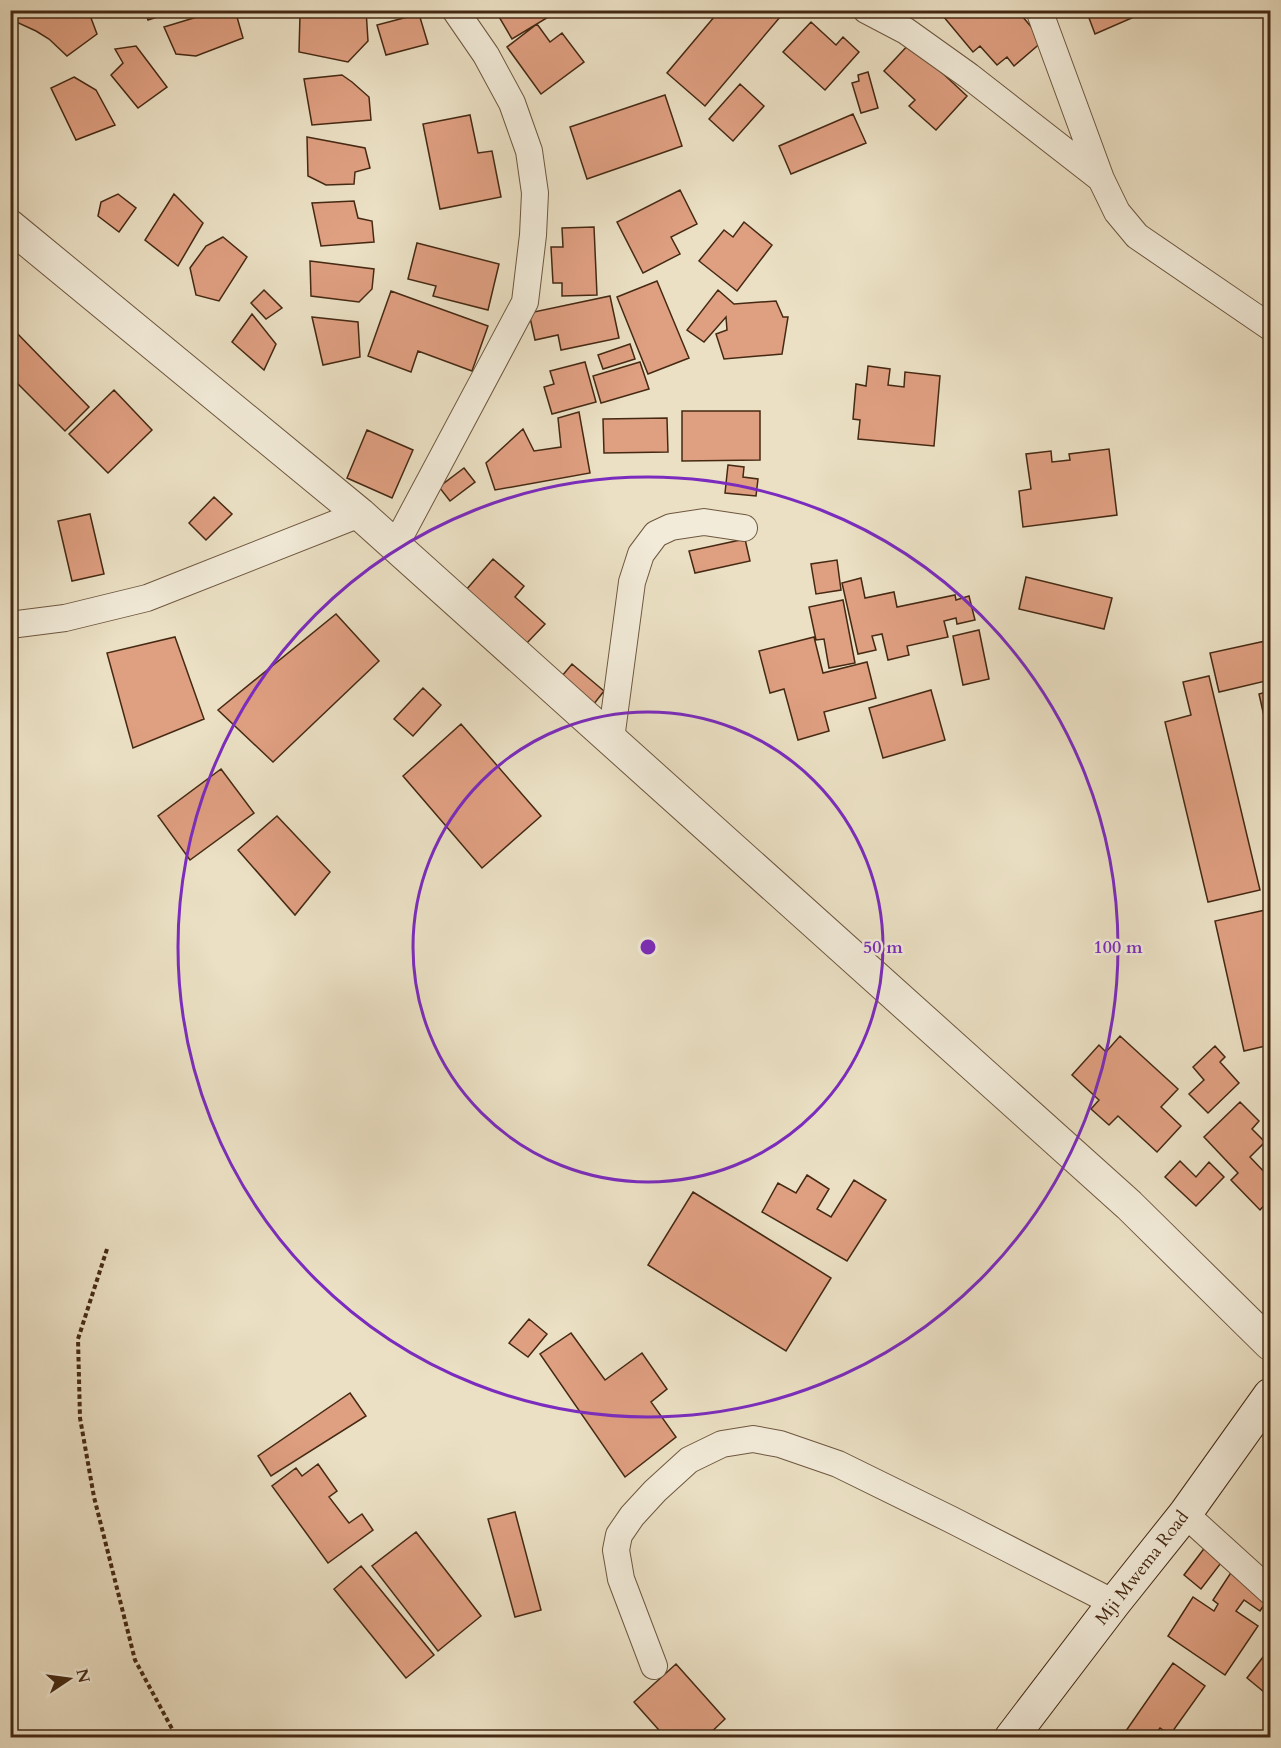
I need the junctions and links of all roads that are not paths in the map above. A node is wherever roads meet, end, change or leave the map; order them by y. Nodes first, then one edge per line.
1 (455, 10) edge
2 (867, 10) edge
3 (1039, 10) edge
4 (1101, 179) junction
5 (10, 226) edge
6 (1270, 327) edge
7 (360, 514) junction
8 (744, 528) dead end
9 (395, 546) junction
10 (10, 625) edge
11 (611, 740) junction
12 (1270, 1344) edge
13 (1270, 1395) edge
14 (1185, 1514) junction
15 (1270, 1591) edge
16 (1114, 1603) junction
17 (654, 1666) dead end
18 (1011, 1737) edge

1 - 9 street
2 - 4 street
3 - 4 street
4 - 6 street
5 - 7 street
7 - 9 street
7 - 10 street
8 - 11 street
9 - 11 street
11 - 12 street
13 - 14 main road, Mji Mwema Road
14 - 15 street
14 - 16 main road, Mji Mwema Road
16 - 17 street
16 - 18 main road, Mji Mwema Road

